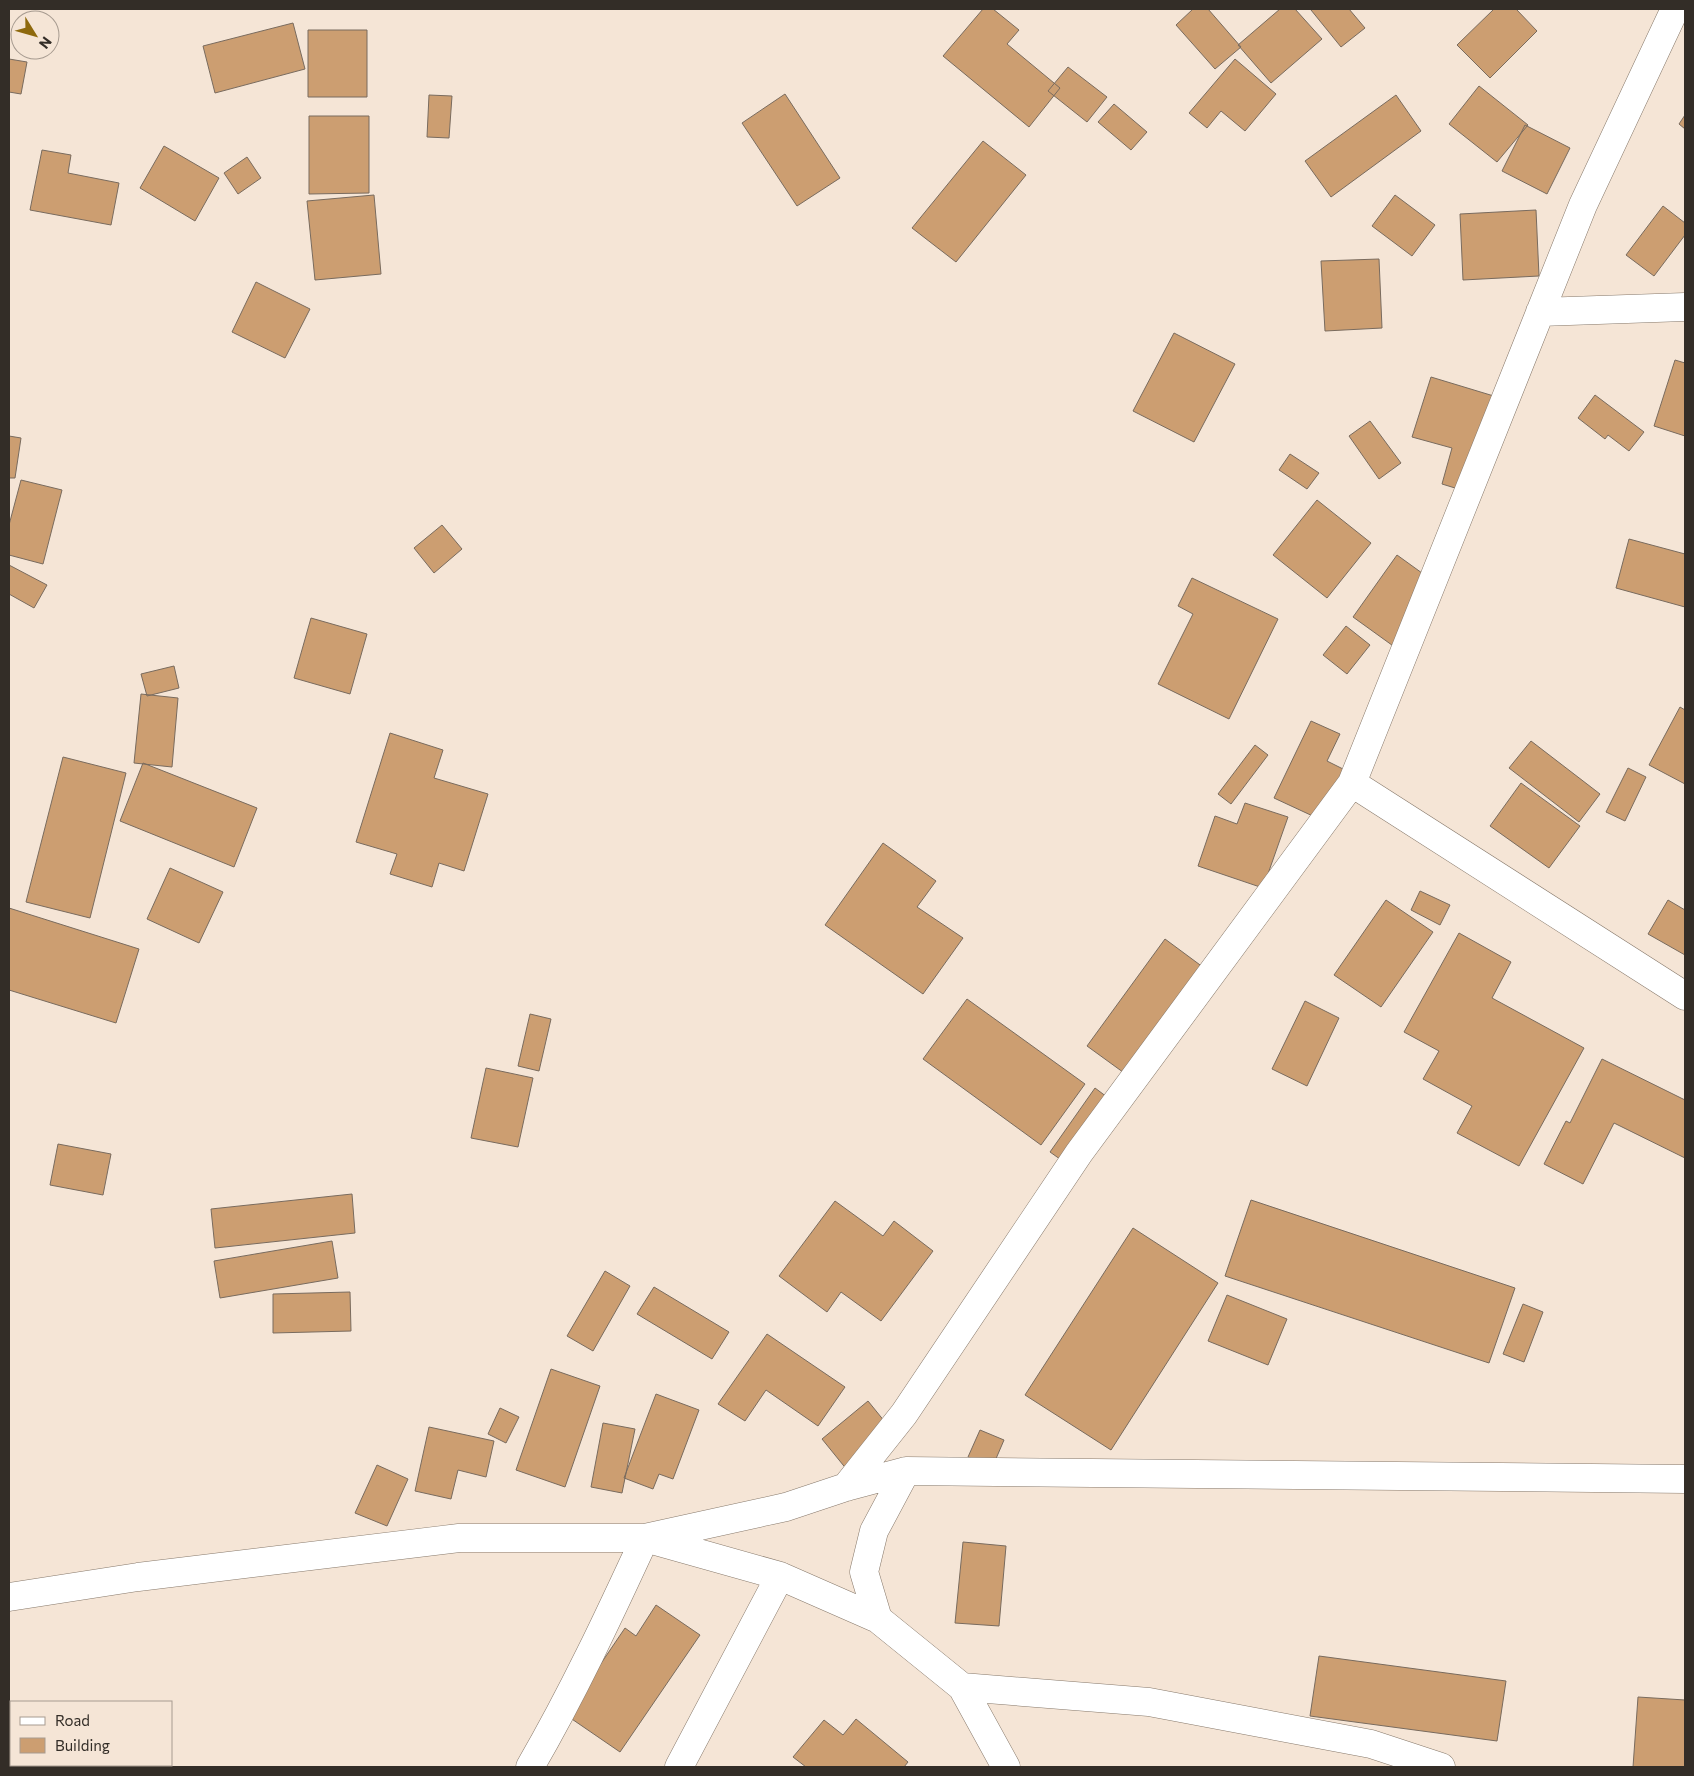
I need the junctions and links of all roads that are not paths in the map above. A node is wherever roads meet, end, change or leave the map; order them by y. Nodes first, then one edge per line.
1 (1675, 9) edge
2 (1685, 307) edge
3 (1540, 312) junction
4 (1352, 783) junction
5 (1685, 996) edge
6 (906, 1471) junction
7 (1685, 1479) edge
8 (846, 1487) junction
9 (645, 1538) junction
10 (780, 1576) junction
11 (9, 1597) edge
12 (878, 1619) junction
13 (962, 1687) junction
14 (530, 1767) edge
15 (679, 1767) edge
16 (1006, 1767) edge
17 (1441, 1767) edge

1 - 3 street
2 - 3 street
3 - 4 street
4 - 5 street
4 - 8 street
6 - 7 street
6 - 8 street
6 - 12 street
8 - 9 street
9 - 10 street
9 - 11 street
9 - 14 street
10 - 12 street
10 - 15 street
12 - 13 street
13 - 16 street
13 - 17 street

